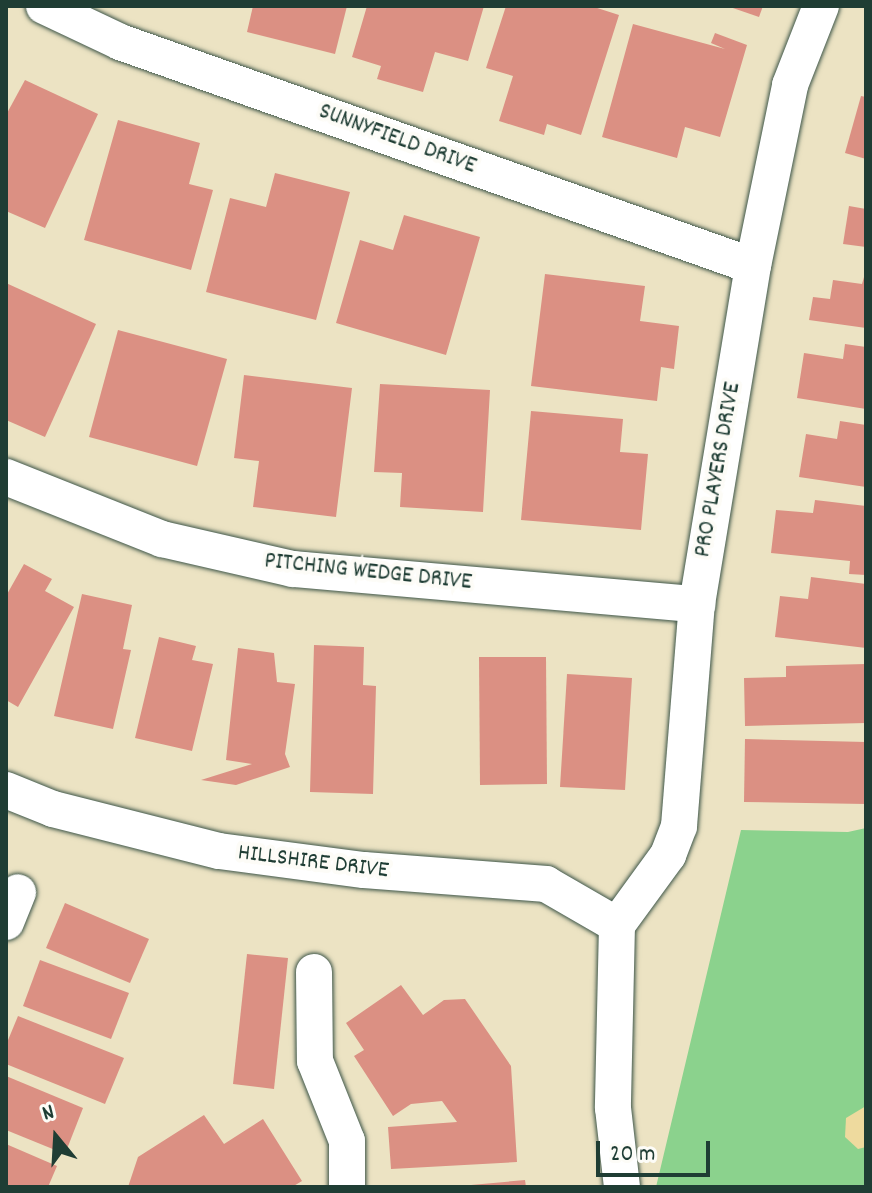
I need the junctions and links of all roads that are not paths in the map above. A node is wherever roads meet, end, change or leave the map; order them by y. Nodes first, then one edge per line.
1 (44, 6) edge
2 (821, 6) edge
3 (753, 266) junction
4 (6, 477) edge
5 (697, 604) junction
6 (6, 790) edge
7 (617, 925) junction
8 (314, 972) dead end
9 (347, 1187) edge
10 (622, 1187) edge

1 - 3 street, SUNNYFIELD DRIVE
2 - 3 street, PRO PLAYERS DRIVE
3 - 5 street, PRO PLAYERS DRIVE
4 - 5 street, PITCHING WEDGE DRIVE
5 - 7 street, PRO PLAYERS DRIVE
6 - 7 street, HILLSHIRE DRIVE
7 - 10 street
8 - 9 street

